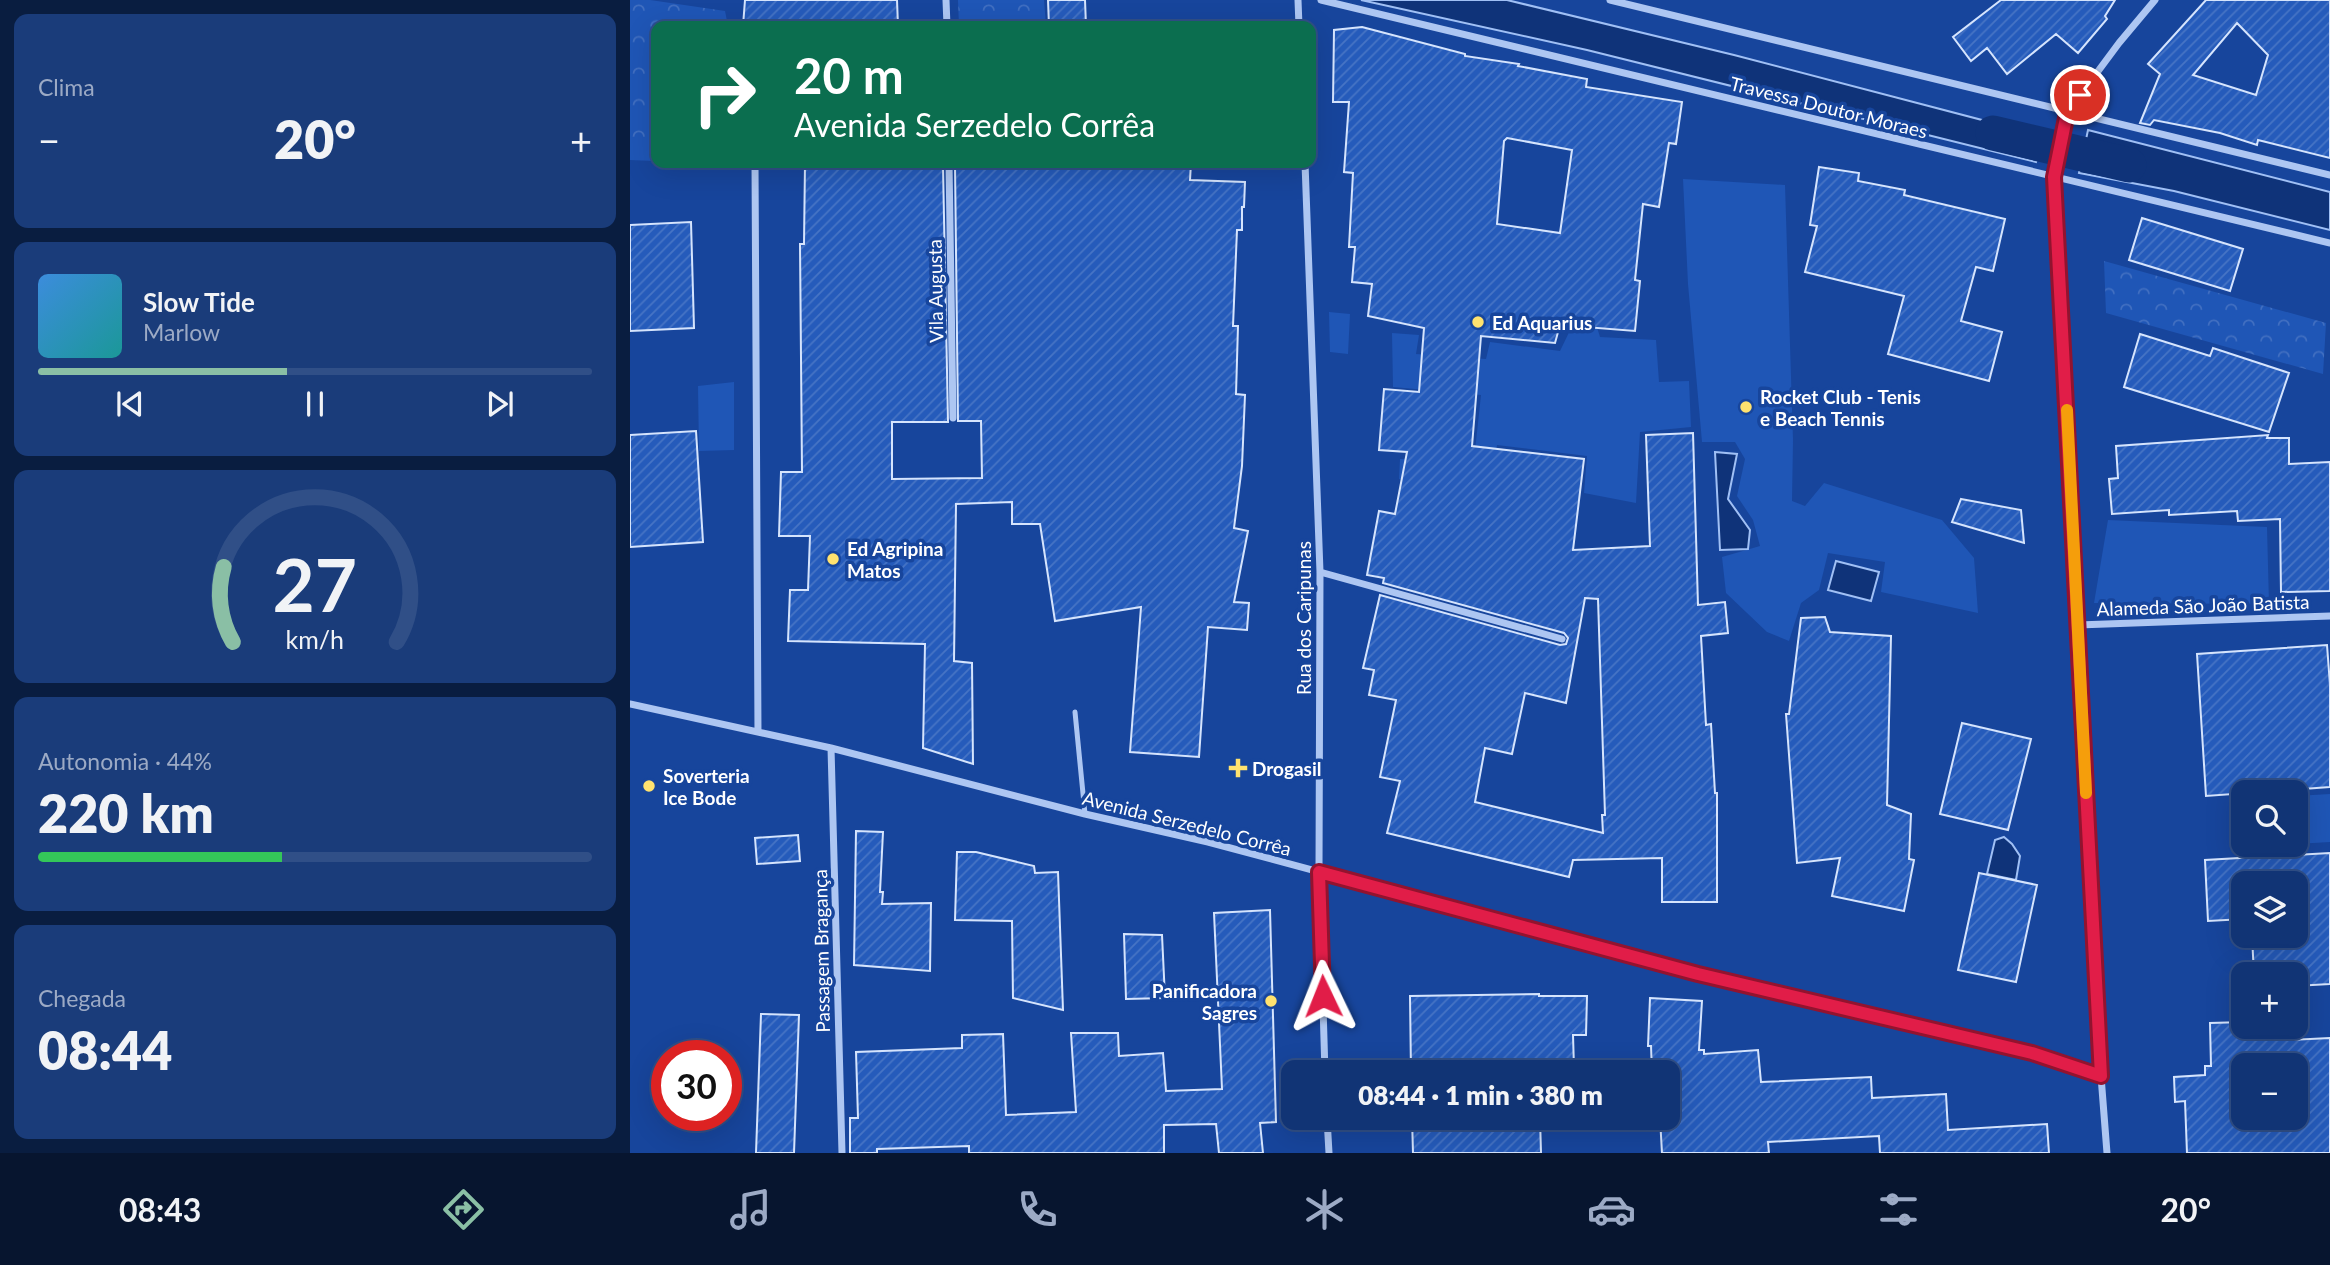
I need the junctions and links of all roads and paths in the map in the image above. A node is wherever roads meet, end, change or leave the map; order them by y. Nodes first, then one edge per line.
1 (946, 0) edge
2 (1298, 0) edge
3 (1321, 0) edge
4 (1610, 0) edge
5 (2155, 0) edge
6 (947, 21) edge
7 (1300, 21) edge
8 (2067, 113) junction
9 (755, 168) edge
10 (949, 168) edge
11 (1304, 168) edge
12 (2330, 175) edge
13 (2054, 177) junction
14 (2330, 243) edge
15 (953, 418) dead end
16 (1320, 572) junction
17 (2330, 616) edge
18 (2078, 625) junction
19 (1562, 639) dead end
20 (630, 704) edge
21 (1075, 712) dead end
22 (758, 732) junction
23 (831, 748) junction
24 (1085, 814) junction
25 (1319, 872) junction
26 (1325, 1060) edge
27 (2101, 1076) junction
28 (1328, 1130) edge
29 (842, 1153) edge
30 (1329, 1153) edge
31 (2107, 1153) edge

1 - 6 street
2 - 7 street
3 - 13 street, Travessa Doutor Moraes
4 - 8 street
5 - 8 street
8 - 12 street
8 - 13 street
9 - 22 street
10 - 15 street, Vila Augusta
11 - 16 street, Rua dos Caripunas
13 - 14 street, Travessa Doutor Moraes
13 - 18 street
16 - 19 street
16 - 25 street, Rua dos Caripunas
17 - 18 street, Alameda São João Batista
18 - 27 street
20 - 22 street, Avenida Serzedelo Corrêa
21 - 24 lane
22 - 23 street, Avenida Serzedelo Corrêa
23 - 24 street, Avenida Serzedelo Corrêa
23 - 29 street, Passagem Bragança
24 - 25 street, Avenida Serzedelo Corrêa
25 - 26 street, Rua dos Caripunas
25 - 27 street, Avenida Serzedelo Corrêa
27 - 31 street
28 - 30 street

